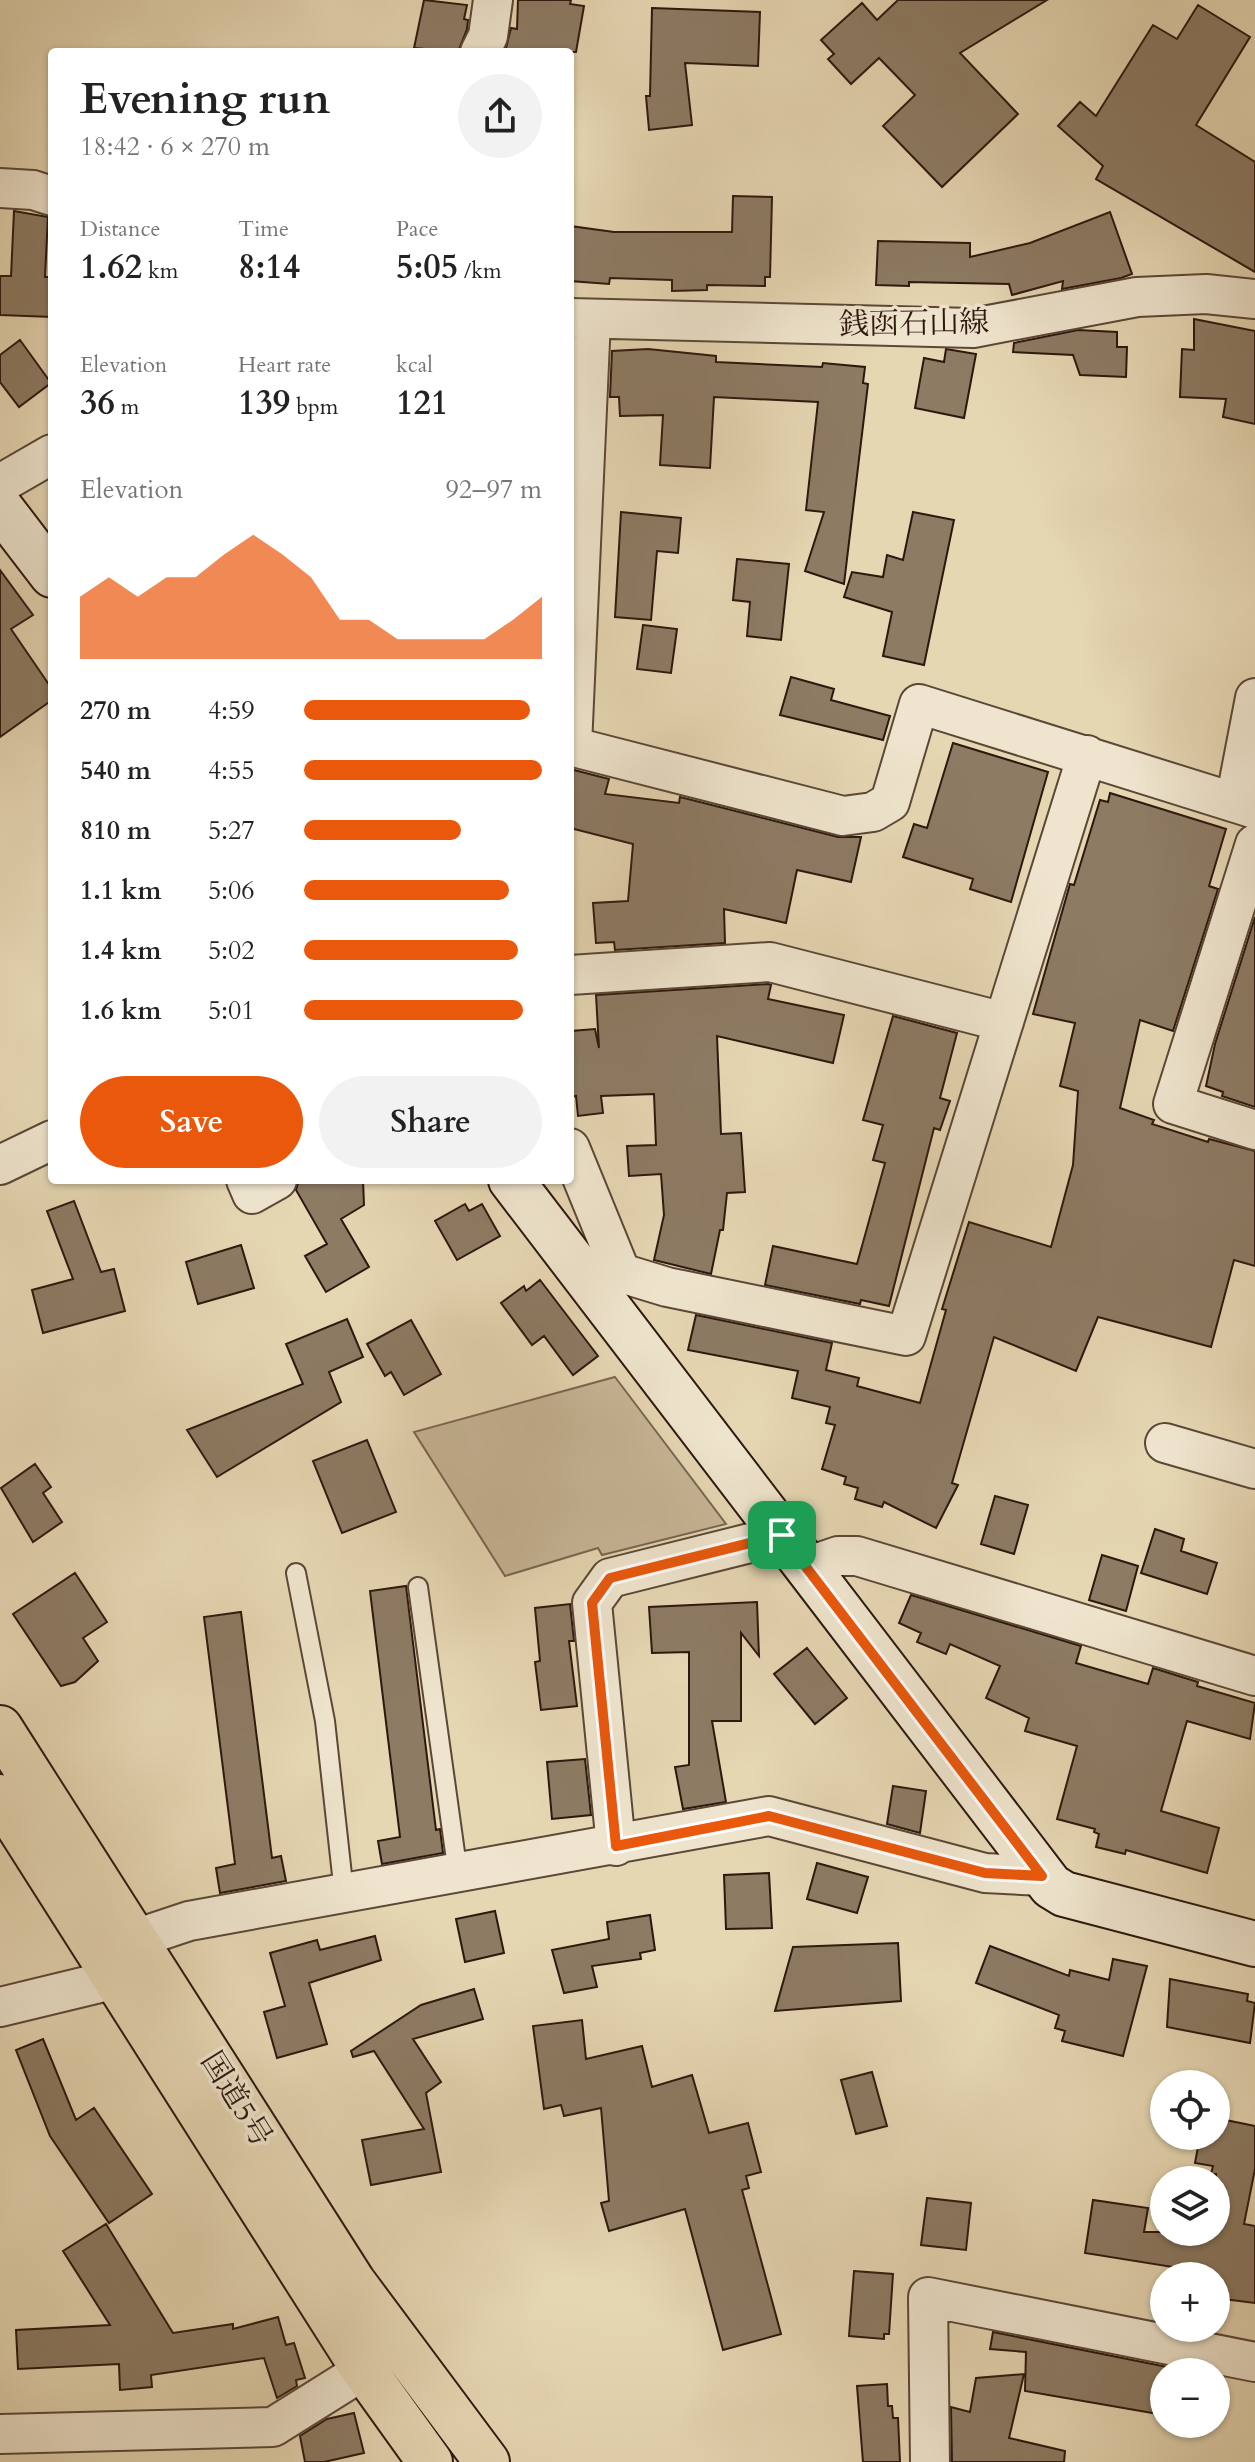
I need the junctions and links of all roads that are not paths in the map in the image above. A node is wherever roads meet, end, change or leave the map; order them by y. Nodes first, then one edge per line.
1 (493, 0) edge
2 (482, 48) edge
3 (0, 188) edge
4 (48, 195) edge
5 (1255, 299) edge
6 (580, 318) edge
7 (48, 456) edge
8 (0, 484) edge
9 (0, 507) edge
10 (48, 570) edge
11 (574, 603) edge
12 (1255, 698) edge
13 (574, 747) edge
14 (1087, 755) junction
15 (1245, 806) edge
16 (1255, 844) edge
17 (574, 975) edge
18 (1004, 1022) junction
19 (1255, 1130) edge
20 (48, 1142) edge
21 (574, 1162) edge
22 (0, 1165) edge
23 (248, 1184) edge
24 (270, 1184) edge
25 (515, 1184) edge
26 (609, 1283) junction
27 (1165, 1443) dead end
28 (1255, 1469) edge
29 (794, 1551) junction
30 (296, 1573) dead end
31 (418, 1587) dead end
32 (1255, 1676) edge
33 (0, 1728) edge
34 (0, 1797) edge
35 (616, 1846) junction
36 (458, 1874) junction
37 (1042, 1876) junction
38 (344, 1893) junction
39 (135, 1939) junction
40 (1255, 1944) edge
41 (116, 1979) junction
42 (0, 2007) edge
43 (1255, 2362) edge
44 (364, 2370) junction
45 (0, 2434) edge
46 (186, 2446) edge
47 (430, 2462) edge
48 (487, 2462) edge
49 (930, 2462) edge

1 - 2 street
3 - 4 street
5 - 6 street, 銭函石山線
6 - 11 street
7 - 8 street
9 - 10 street
12 - 15 street
13 - 14 street
14 - 15 street
14 - 18 street
16 - 19 street
17 - 18 street
18 - 26 street
20 - 22 street
21 - 26 street
23 - 24 street
25 - 26 street
26 - 29 street
27 - 28 street
29 - 32 street
29 - 35 street
29 - 37 street
30 - 38 lane
31 - 36 lane
33 - 39 highway, 国道5号
34 - 41 highway, 国道5号
35 - 36 street
35 - 37 street
36 - 38 street
37 - 40 street
38 - 39 street
39 - 48 highway, 国道5号
41 - 42 street
41 - 44 highway, 国道5号
43 - 49 street
44 - 46 street
44 - 47 highway, 国道5号
45 - 46 street

